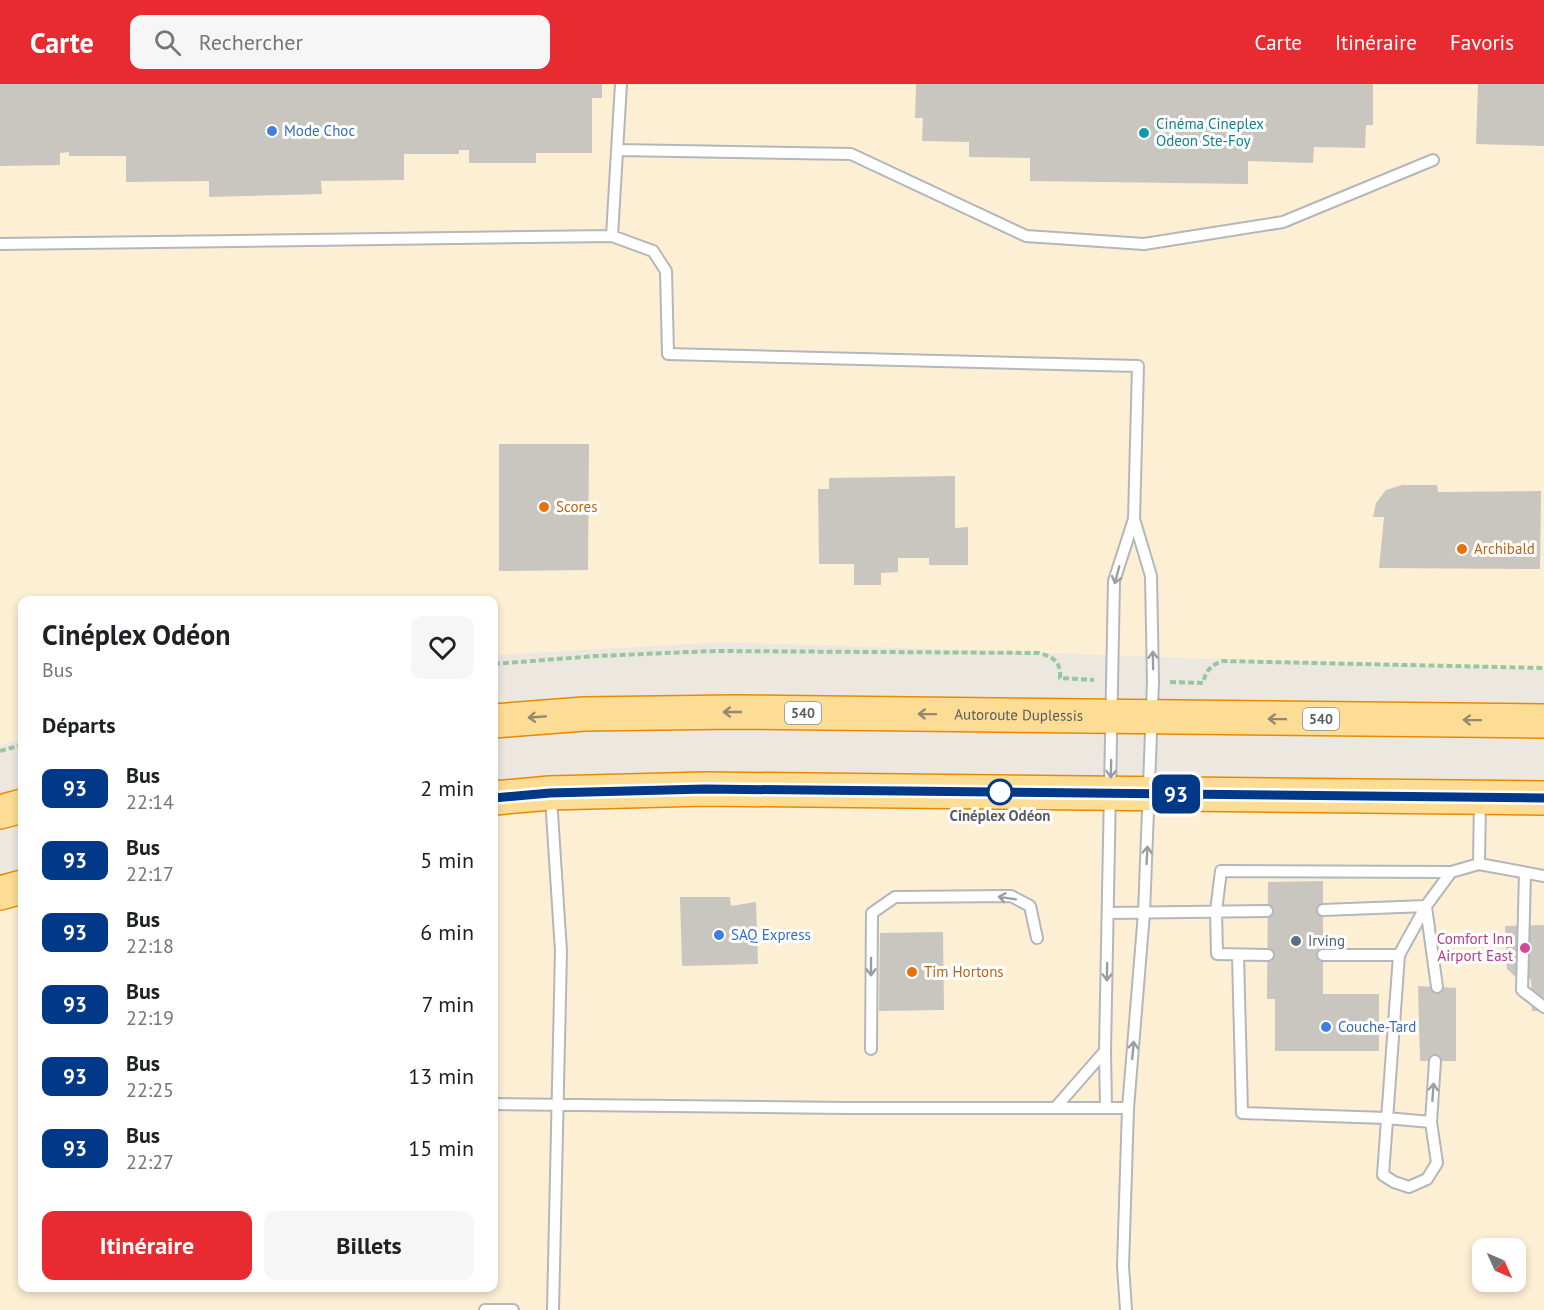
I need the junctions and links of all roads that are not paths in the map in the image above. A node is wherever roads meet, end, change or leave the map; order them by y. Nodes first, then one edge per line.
1 (621, 84) edge
2 (618, 150) junction
3 (1433, 160) dead end
4 (612, 236) junction
5 (0, 244) edge
6 (1134, 519) junction
7 (1112, 717) junction
8 (1152, 717) junction
9 (498, 721) edge
10 (1544, 721) edge
11 (550, 793) junction
12 (1110, 793) junction
13 (1150, 794) junction
14 (1480, 797) junction
15 (498, 798) edge
16 (1544, 798) edge
17 (18, 807) edge
18 (0, 812) edge
19 (1479, 864) junction
20 (1451, 872) junction
21 (1525, 873) junction
22 (1544, 876) edge
23 (18, 888) edge
24 (0, 893) edge
25 (1426, 906) junction
26 (1323, 910) dead end
27 (1216, 911) junction
28 (1267, 911) dead end
29 (1108, 913) junction
30 (1144, 914) junction
31 (1037, 938) dead end
32 (1238, 955) junction
33 (1323, 955) dead end
34 (1399, 955) junction
35 (1268, 956) dead end
36 (1437, 987) dead end
37 (1544, 1007) edge
38 (871, 1049) dead end
39 (1106, 1051) junction
40 (1435, 1061) dead end
41 (498, 1104) edge
42 (558, 1105) junction
43 (1056, 1107) junction
44 (1106, 1108) junction
45 (1128, 1108) junction
46 (1386, 1118) junction
47 (1431, 1122) junction
48 (484, 1310) edge
49 (513, 1310) edge
50 (553, 1310) edge
51 (1125, 1310) edge

1 - 2 lane
2 - 3 lane
2 - 4 lane
4 - 5 lane
4 - 6 lane
6 -> 7 lane
8 -> 6 lane
7 - 8 highway, Autoroute Duplessis / 540
7 -> 9 highway, Autoroute Duplessis / 540
7 -> 12 lane
10 -> 8 highway, Autoroute Duplessis / 540
8 - 13 lane
11 - 12 highway
11 - 15 highway
11 - 42 lane
12 - 13 highway
12 - 29 lane
13 - 14 highway
30 -> 13 lane
14 - 16 highway
14 - 19 lane
17 - 18 highway
19 - 20 lane
19 - 21 lane
20 - 25 lane
20 - 27 lane
21 - 22 lane
21 - 37 lane
23 - 24 highway
25 - 26 lane
25 - 34 lane
25 - 36 lane
27 - 28 lane
27 - 30 lane
27 - 32 lane
29 - 30 lane
29 -> 39 lane
45 -> 30 lane
31 -> 38 lane
32 - 35 lane
32 - 46 lane
33 - 34 lane
34 - 46 lane
39 - 43 lane
39 - 44 lane
47 -> 40 lane
41 - 42 lane
42 - 43 lane
42 - 50 lane
43 - 44 lane
44 - 45 lane
45 - 51 lane
46 - 47 lane
46 - 47 lane
48 - 49 lane

